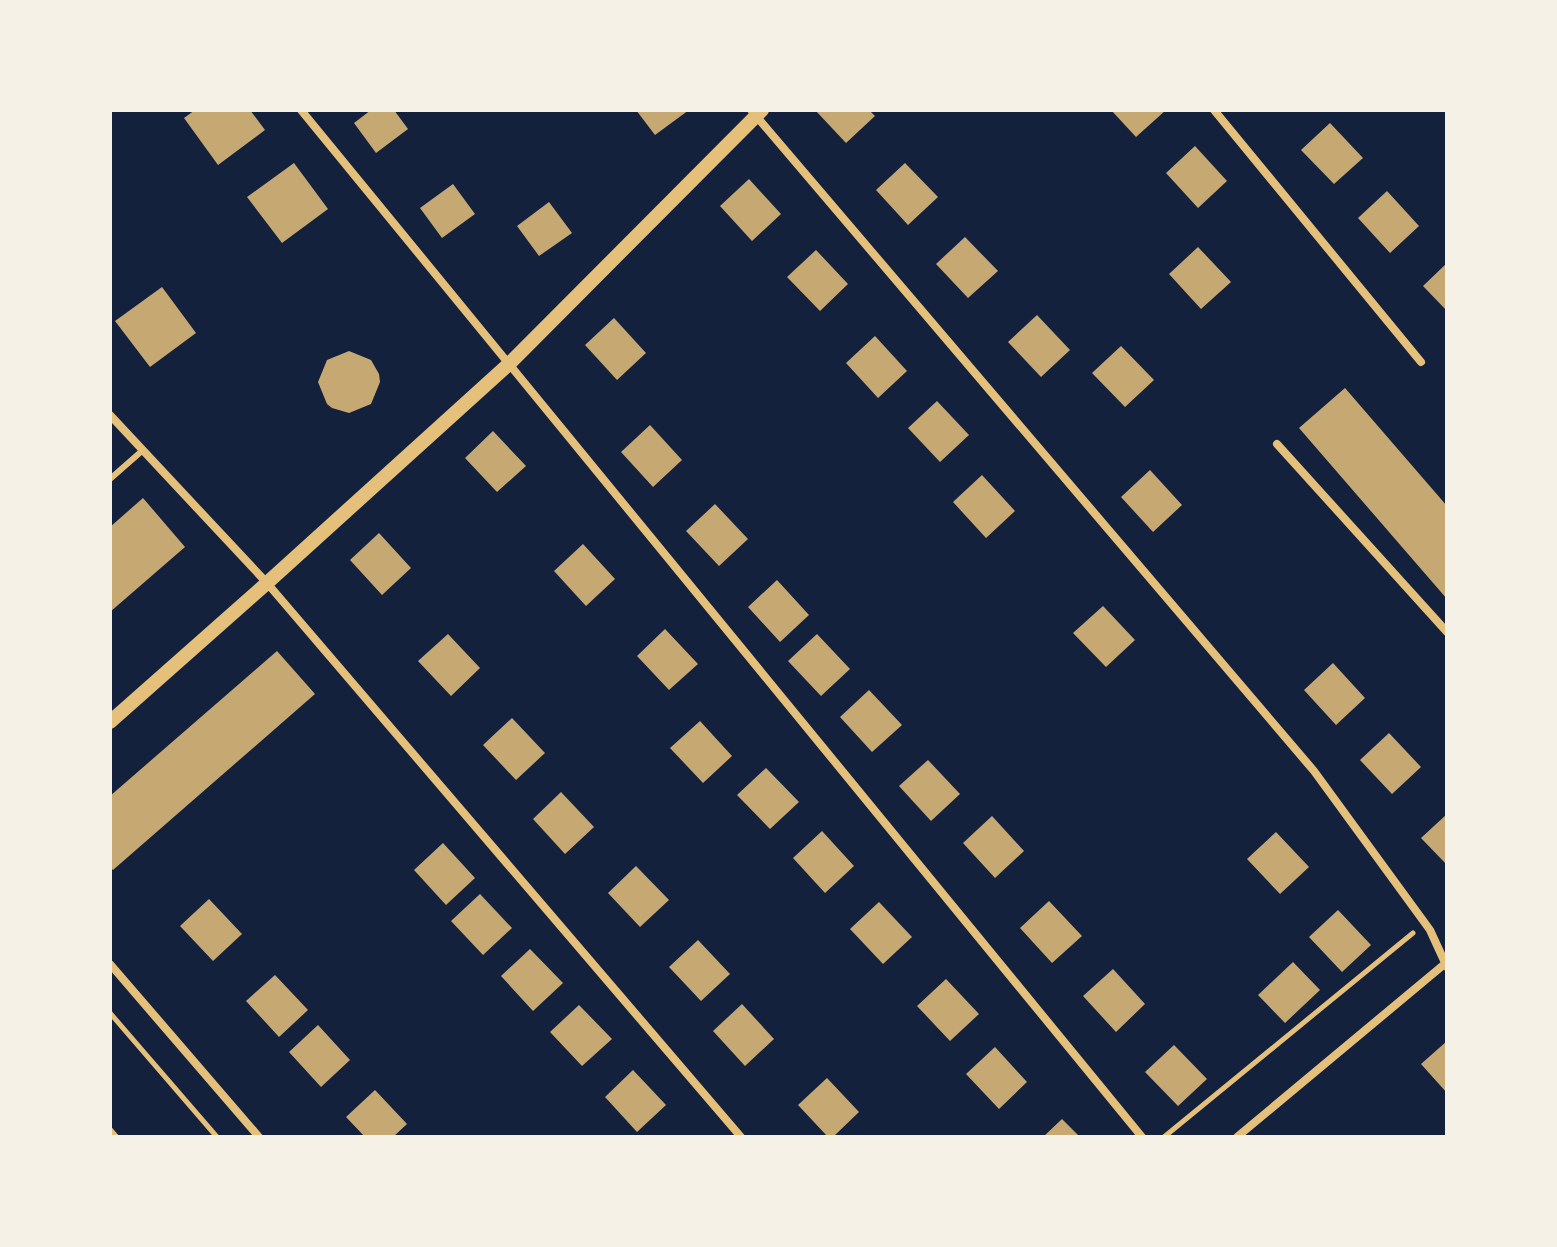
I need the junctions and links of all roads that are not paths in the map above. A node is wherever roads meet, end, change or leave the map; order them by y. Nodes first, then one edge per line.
1 (301, 110) edge
2 (1214, 110) edge
3 (757, 112) edge
4 (1421, 362) dead end
5 (510, 363) junction
6 (110, 415) edge
7 (1277, 444) dead end
8 (143, 450) junction
9 (110, 479) edge
10 (267, 583) junction
11 (1447, 632) edge
12 (110, 722) edge
13 (110, 964) edge
14 (1446, 965) edge
15 (110, 1130) edge
16 (116, 1137) edge
17 (259, 1137) edge
18 (741, 1137) edge
19 (1142, 1137) edge
20 (1237, 1137) edge

1 - 5 street
2 - 4 street
3 - 5 street
3 - 14 street
5 - 10 street
5 - 19 street
6 - 8 street
7 - 11 street
8 - 9 lane
8 - 10 street
10 - 12 street
10 - 18 street
13 - 17 street
14 - 20 street
15 - 16 lane

